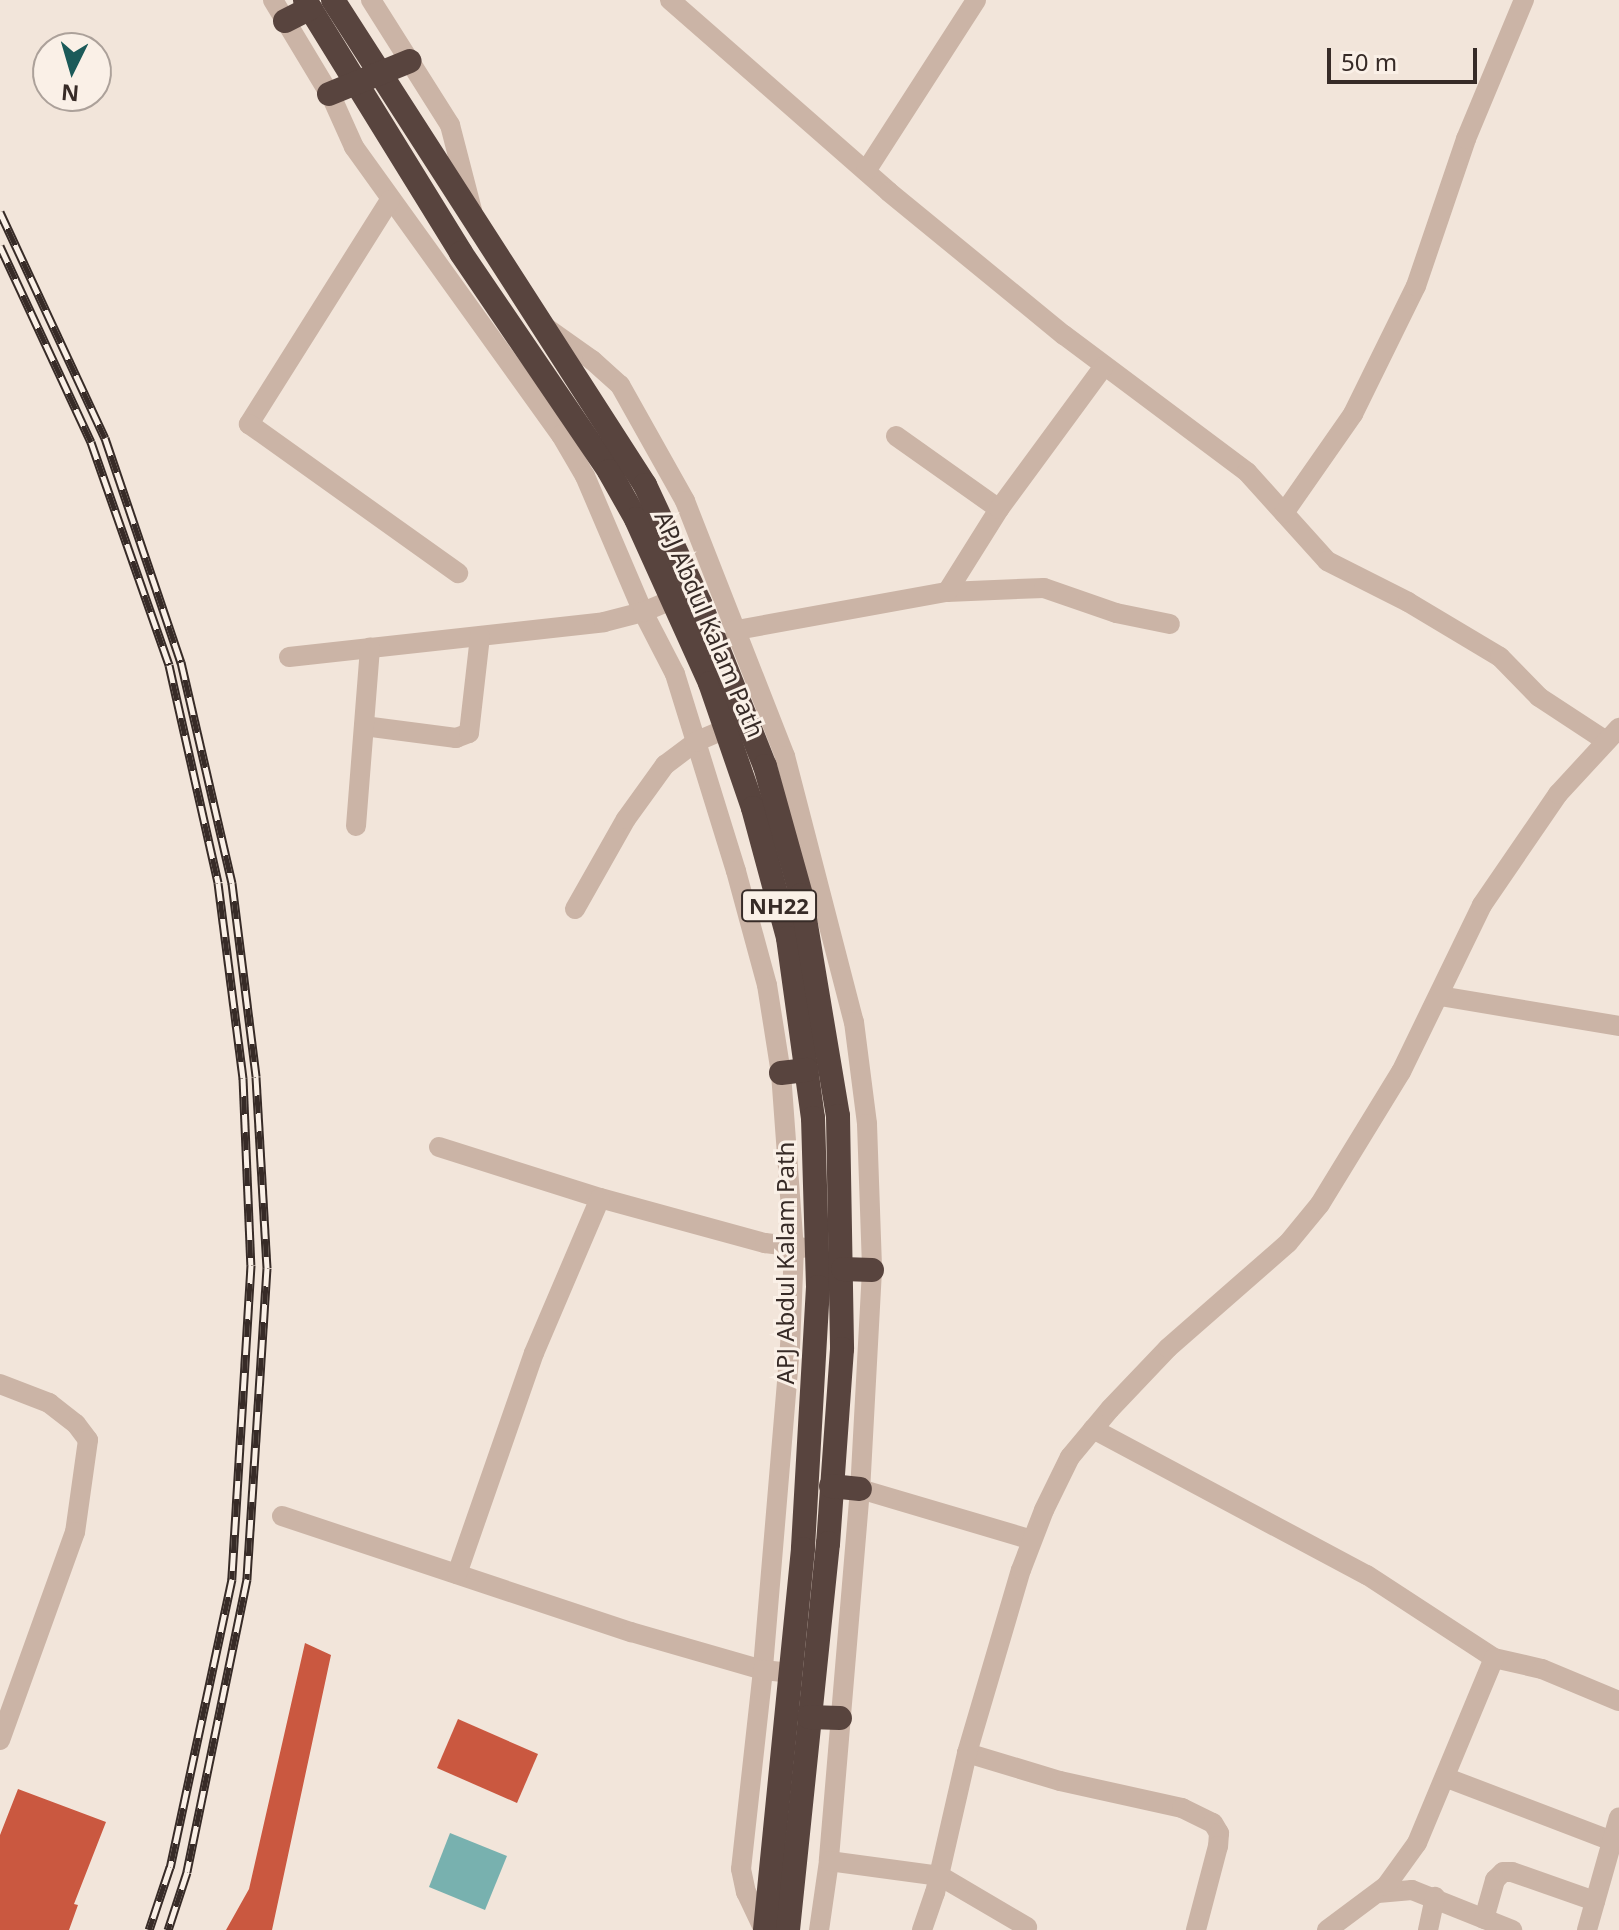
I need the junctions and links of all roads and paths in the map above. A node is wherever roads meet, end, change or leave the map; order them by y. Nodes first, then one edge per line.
1 (273, 0) edge
2 (371, 0) edge
3 (670, 0) edge
4 (976, 0) edge
5 (1524, 0) edge
6 (316, 3) edge
7 (285, 21) junction
8 (410, 61) junction
9 (369, 78) junction
10 (329, 94) junction
11 (866, 171) junction
12 (458, 197) junction
13 (390, 200) junction
14 (434, 210) junction
15 (476, 225) junction
16 (541, 325) junction
17 (1104, 366) junction
18 (550, 402) junction
19 (896, 436) dead end
20 (999, 509) junction
21 (1284, 513) junction
22 (458, 573) dead end
23 (947, 592) junction
24 (683, 595) junction
25 (643, 612) junction
26 (1170, 624) dead end
27 (737, 630) junction
28 (712, 635) junction
29 (480, 637) junction
30 (370, 648) junction
31 (289, 657) dead end
32 (364, 726) junction
33 (726, 729) junction
34 (1612, 735) edge
35 (695, 742) junction
36 (356, 826) dead end
37 (575, 909) dead end
38 (1440, 996) junction
39 (1619, 1026) edge
40 (807, 1070) junction
41 (781, 1073) junction
42 (439, 1147) dead end
43 (600, 1198) junction
44 (805, 1248) junction
45 (843, 1269) junction
46 (872, 1270) junction
47 (0, 1384) edge
48 (1093, 1429) junction
49 (831, 1486) junction
50 (860, 1489) junction
51 (282, 1516) dead end
52 (1032, 1540) junction
53 (457, 1574) junction
54 (1494, 1658) junction
55 (763, 1670) junction
56 (791, 1673) junction
57 (1619, 1701) edge
58 (809, 1717) junction
59 (840, 1718) junction
60 (0, 1740) edge
61 (967, 1753) junction
62 (1447, 1778) junction
63 (1619, 1817) edge
64 (1612, 1841) junction
65 (829, 1861) junction
66 (940, 1876) junction
67 (1378, 1893) junction
68 (1435, 1897) junction
69 (1595, 1901) junction
70 (1484, 1919) junction
71 (1027, 1927) dead end
72 (764, 1930) edge
73 (788, 1930) edge
74 (819, 1930) edge
75 (922, 1930) edge
76 (1196, 1930) edge
77 (1327, 1930) edge
78 (1428, 1930) edge
79 (1512, 1930) edge
80 (1587, 1930) edge

1 - 7 street, NH22
2 - 8 street, NH22
3 - 11 street
4 - 11 street
5 - 21 street
6 - 7 highway
6 - 9 highway, APJ Abdul Kalam Path / NH22
7 - 10 street, NH22
8 - 9 highway
8 - 15 street, NH22
9 - 10 highway
9 - 12 highway, APJ Abdul Kalam Path / NH22
9 - 14 highway, APJ Abdul Kalam Path / NH22
10 - 13 street, NH22
11 - 17 street
12 - 14 highway
12 - 15 highway, APJ Abdul Kalam Path / NH22
13 - 18 street, NH22
13 - 22 street
14 - 18 highway, APJ Abdul Kalam Path / NH22
15 - 16 highway, APJ Abdul Kalam Path / NH22
16 - 24 highway, APJ Abdul Kalam Path / NH22
16 - 27 street, NH22
17 - 20 street
17 - 21 street
18 - 24 highway, APJ Abdul Kalam Path / NH22
18 - 25 street, NH22
19 - 20 street
20 - 23 street
21 - 34 street
23 - 26 street
23 - 27 street
24 - 25 street
24 - 28 highway, APJ Abdul Kalam Path / NH22
24 - 33 highway, APJ Abdul Kalam Path / NH22
25 - 29 street
25 - 35 street, NH22
27 - 28 street
27 - 46 street, NH22
28 - 45 highway, APJ Abdul Kalam Path / NH22
29 - 30 street
29 - 32 street
30 - 31 street
30 - 32 street
32 - 36 street
33 - 35 street
33 - 40 highway, APJ Abdul Kalam Path / NH22
34 - 38 street
35 - 37 street
35 - 41 street, NH22
38 - 39 street
38 - 48 street
40 - 41 highway
40 - 44 highway, APJ Abdul Kalam Path / NH22
41 - 44 street, NH22
42 - 43 street
43 - 44 street
43 - 53 street
44 - 55 street, NH22
44 - 56 highway, APJ Abdul Kalam Path / NH22
45 - 46 highway
45 - 49 highway, APJ Abdul Kalam Path / NH22
46 - 50 street, NH22
47 - 60 street
48 - 52 street
48 - 54 street
49 - 50 highway
49 - 58 highway, APJ Abdul Kalam Path / NH22
50 - 52 street
50 - 59 street, NH22
51 - 53 street
52 - 61 street
53 - 55 street
54 - 57 street
54 - 62 street
55 - 56 street
55 - 72 street, NH22
56 - 72 highway, APJ Abdul Kalam Path / NH22
58 - 59 highway
58 - 73 highway, APJ Abdul Kalam Path / NH22
59 - 65 street, NH22
61 - 66 street
61 - 76 street
62 - 64 street
62 - 67 street
63 - 64 street
64 - 69 street
65 - 66 street
65 - 74 street, NH22
66 - 71 street
66 - 75 street
67 - 68 street
67 - 77 street
68 - 70 street
68 - 78 street
69 - 70 street
69 - 80 street
70 - 79 street

